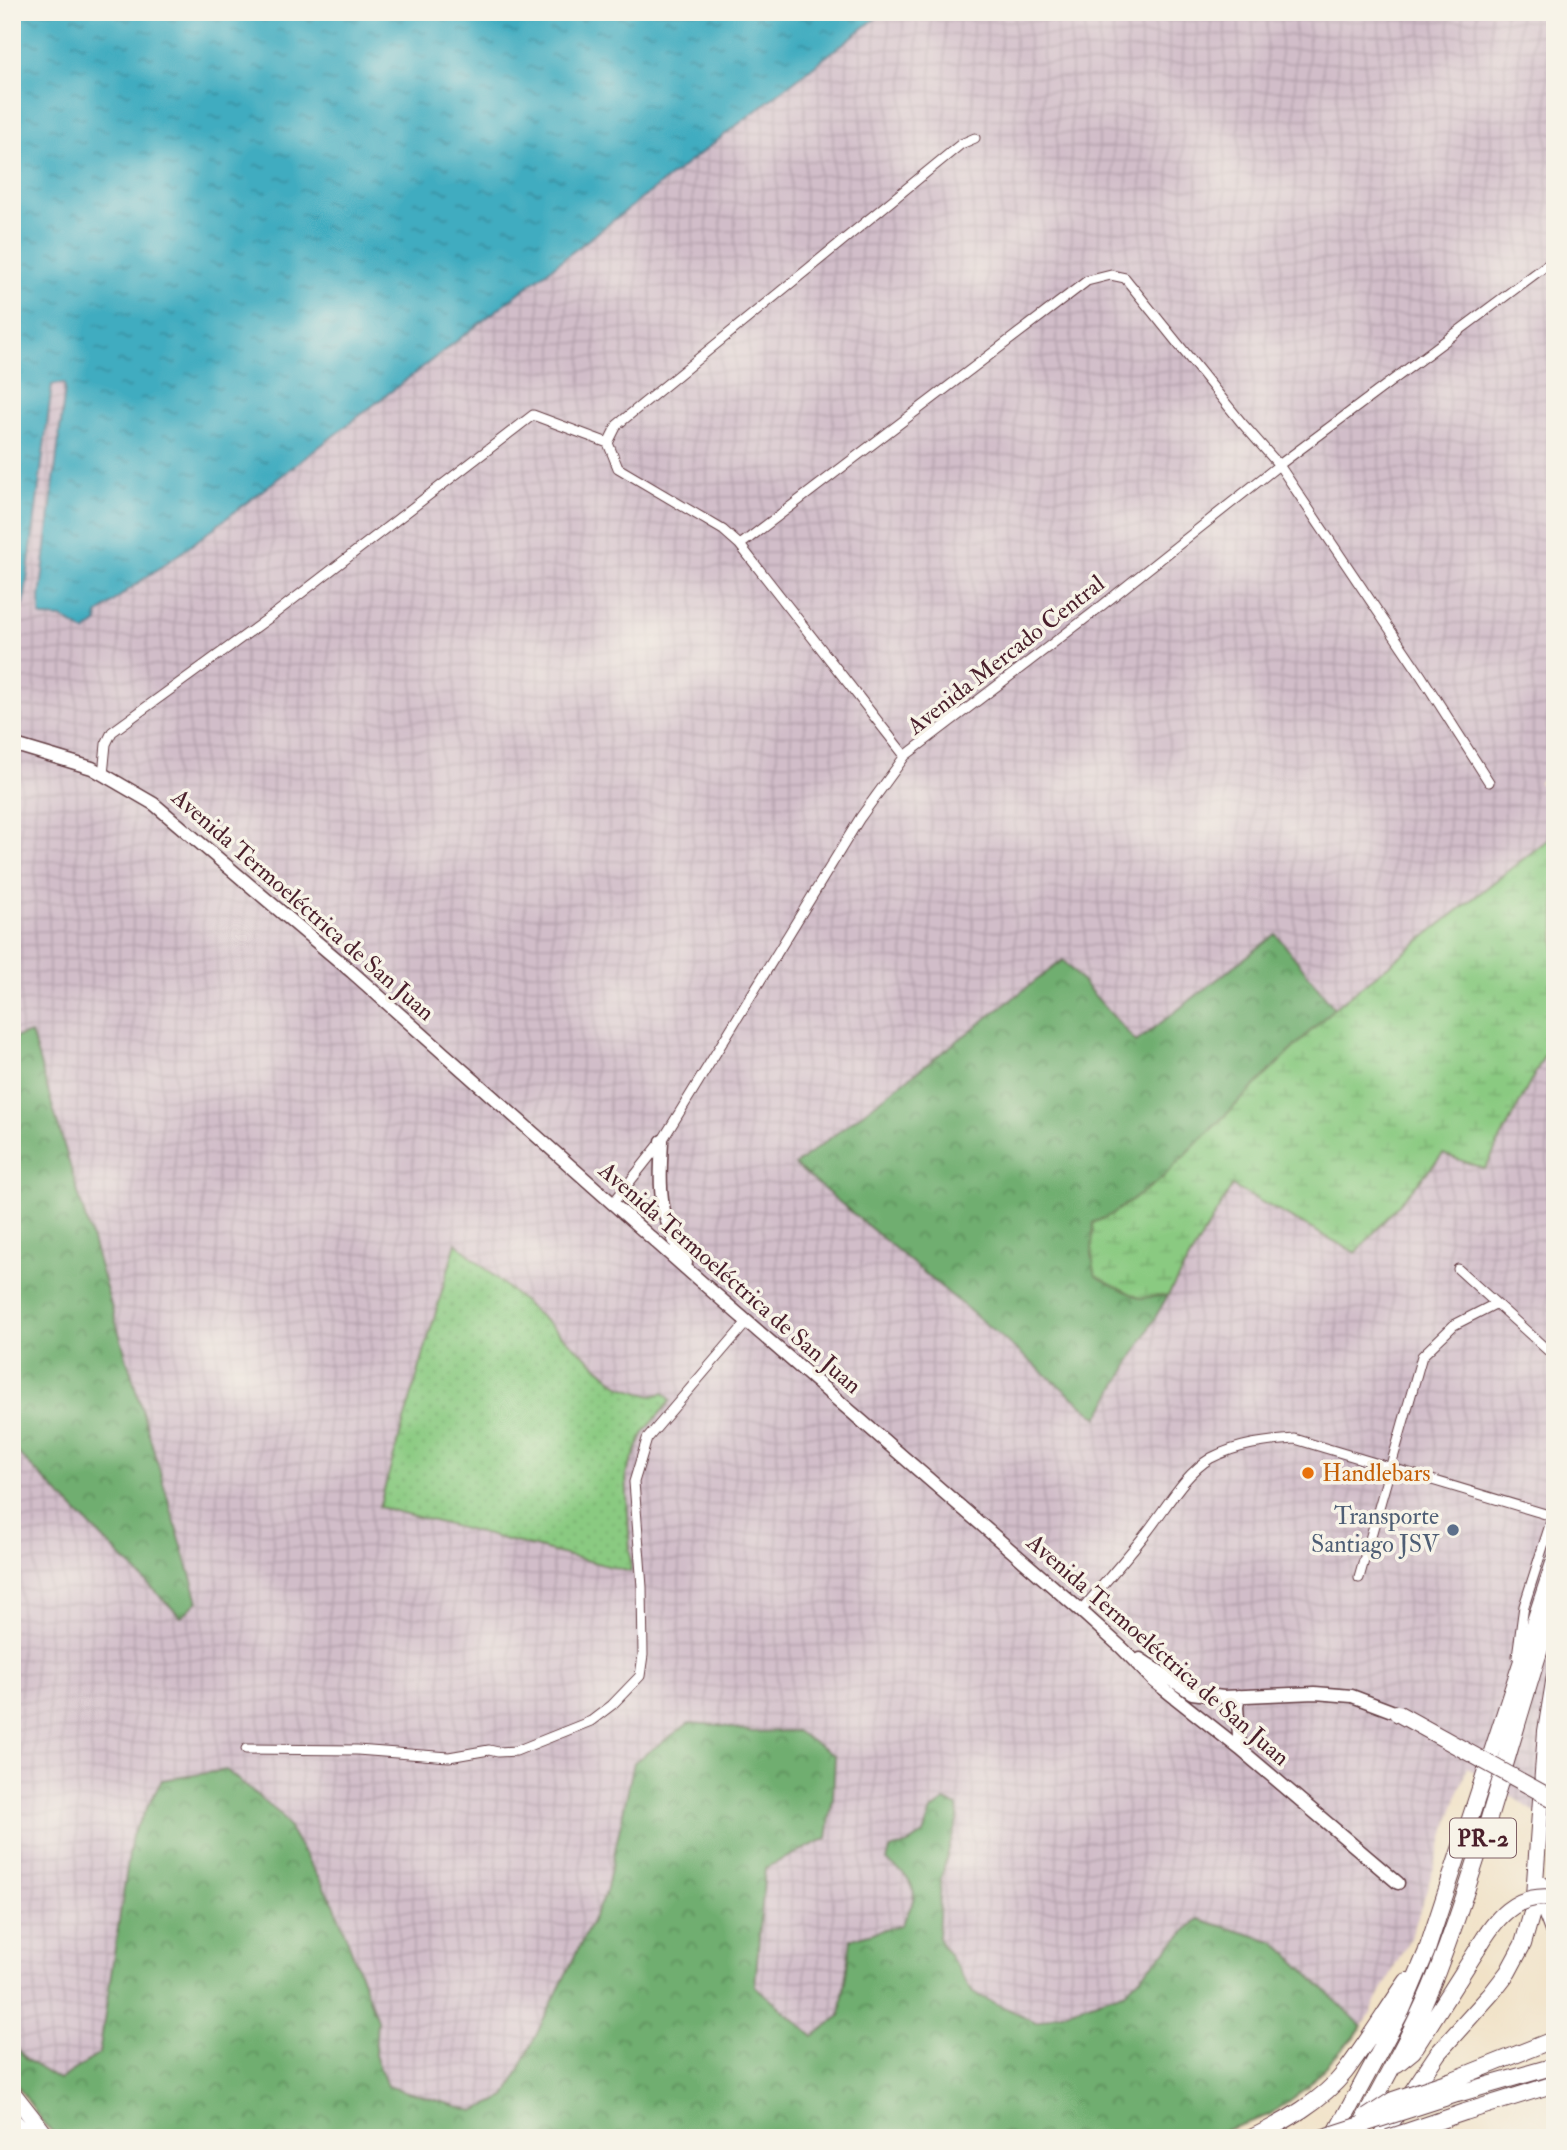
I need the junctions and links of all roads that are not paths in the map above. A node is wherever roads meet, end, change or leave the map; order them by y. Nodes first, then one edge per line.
1 (975, 138) dead end
2 (1555, 259) edge
3 (608, 443) junction
4 (1279, 465) junction
5 (740, 545) junction
6 (12, 744) edge
7 (905, 757) junction
8 (103, 775) junction
9 (1489, 782) dead end
10 (662, 1141) junction
11 (613, 1203) junction
12 (1458, 1269) dead end
13 (691, 1273) junction
14 (1495, 1304) junction
15 (747, 1322) junction
16 (1555, 1357) edge
17 (1388, 1468) junction
18 (1553, 1512) edge
19 (1555, 1560) edge
20 (1359, 1578) dead end
21 (1555, 1602) edge
22 (1080, 1611) junction
23 (1122, 1648) junction
24 (1555, 1676) edge
25 (1513, 1685) junction
26 (1239, 1696) junction
27 (1397, 1713) joint
28 (1555, 1734) edge
29 (246, 1749) dead end
30 (1240, 1749) junction
31 (1543, 1764) junction
32 (1555, 1800) edge
33 (1537, 1864) junction
34 (1398, 1883) dead end
35 (1555, 1898) edge
36 (1555, 1936) edge
37 (1426, 1953) junction
38 (1555, 2039) edge
39 (1555, 2066) edge
40 (1392, 2067) junction
41 (1555, 2084) edge
42 (1456, 2086) junction
43 (12, 2092) edge
44 (1403, 2106) junction
45 (12, 2119) edge
46 (1352, 2133) edge
47 (1555, 2134) edge
48 (29, 2138) edge
49 (48, 2138) edge
50 (1251, 2138) edge
51 (1321, 2138) edge
52 (1333, 2138) edge
53 (1381, 2138) edge
54 (1389, 2138) edge
55 (1549, 2138) edge

1 - 3 street
2 - 4 street, Avenida Mercado Central
3 - 5 street
3 - 8 street
4 - 5 street
4 - 7 street, Avenida Mercado Central
4 - 9 street
5 - 7 street
6 - 8 street, Avenida Termoeléctrica de San Juan
7 - 10 street, Avenida Mercado Central
8 - 11 street, Avenida Termoeléctrica de San Juan
10 - 11 street, Avenida Mercado Central
10 - 13 street
11 - 13 street, Avenida Termoeléctrica de San Juan
12 - 14 street
13 - 15 street, Avenida Termoeléctrica de San Juan
14 - 16 street
14 - 17 street
15 - 22 street, Avenida Termoeléctrica de San Juan
15 - 29 street
17 - 18 street
17 - 20 street
17 - 22 street
18 - 25 street
19 - 25 highway, PR-2
21 - 40 highway, PR-2
22 - 23 street, Avenida Termoeléctrica de San Juan
23 - 26 street
23 - 30 street, Avenida Termoeléctrica de San Juan
24 - 31 highway
25 - 37 highway, PR-2
26 - 27 street
26 - 30 street
27 - 32 highway, bridge
28 - 31 highway
30 - 34 street, Avenida Termoeléctrica de San Juan
31 - 33 highway
33 - 36 highway
33 - 44 highway
35 - 40 highway, bridge
37 - 50 highway
37 - 52 highway, PR-2
38 - 42 highway
39 - 42 highway
40 - 46 highway, PR-2
41 - 54 highway, bridge
42 - 46 highway, bridge
43 - 49 highway
44 - 53 highway
44 - 54 highway
45 - 48 highway
46 - 51 highway, bridge
47 - 55 highway

